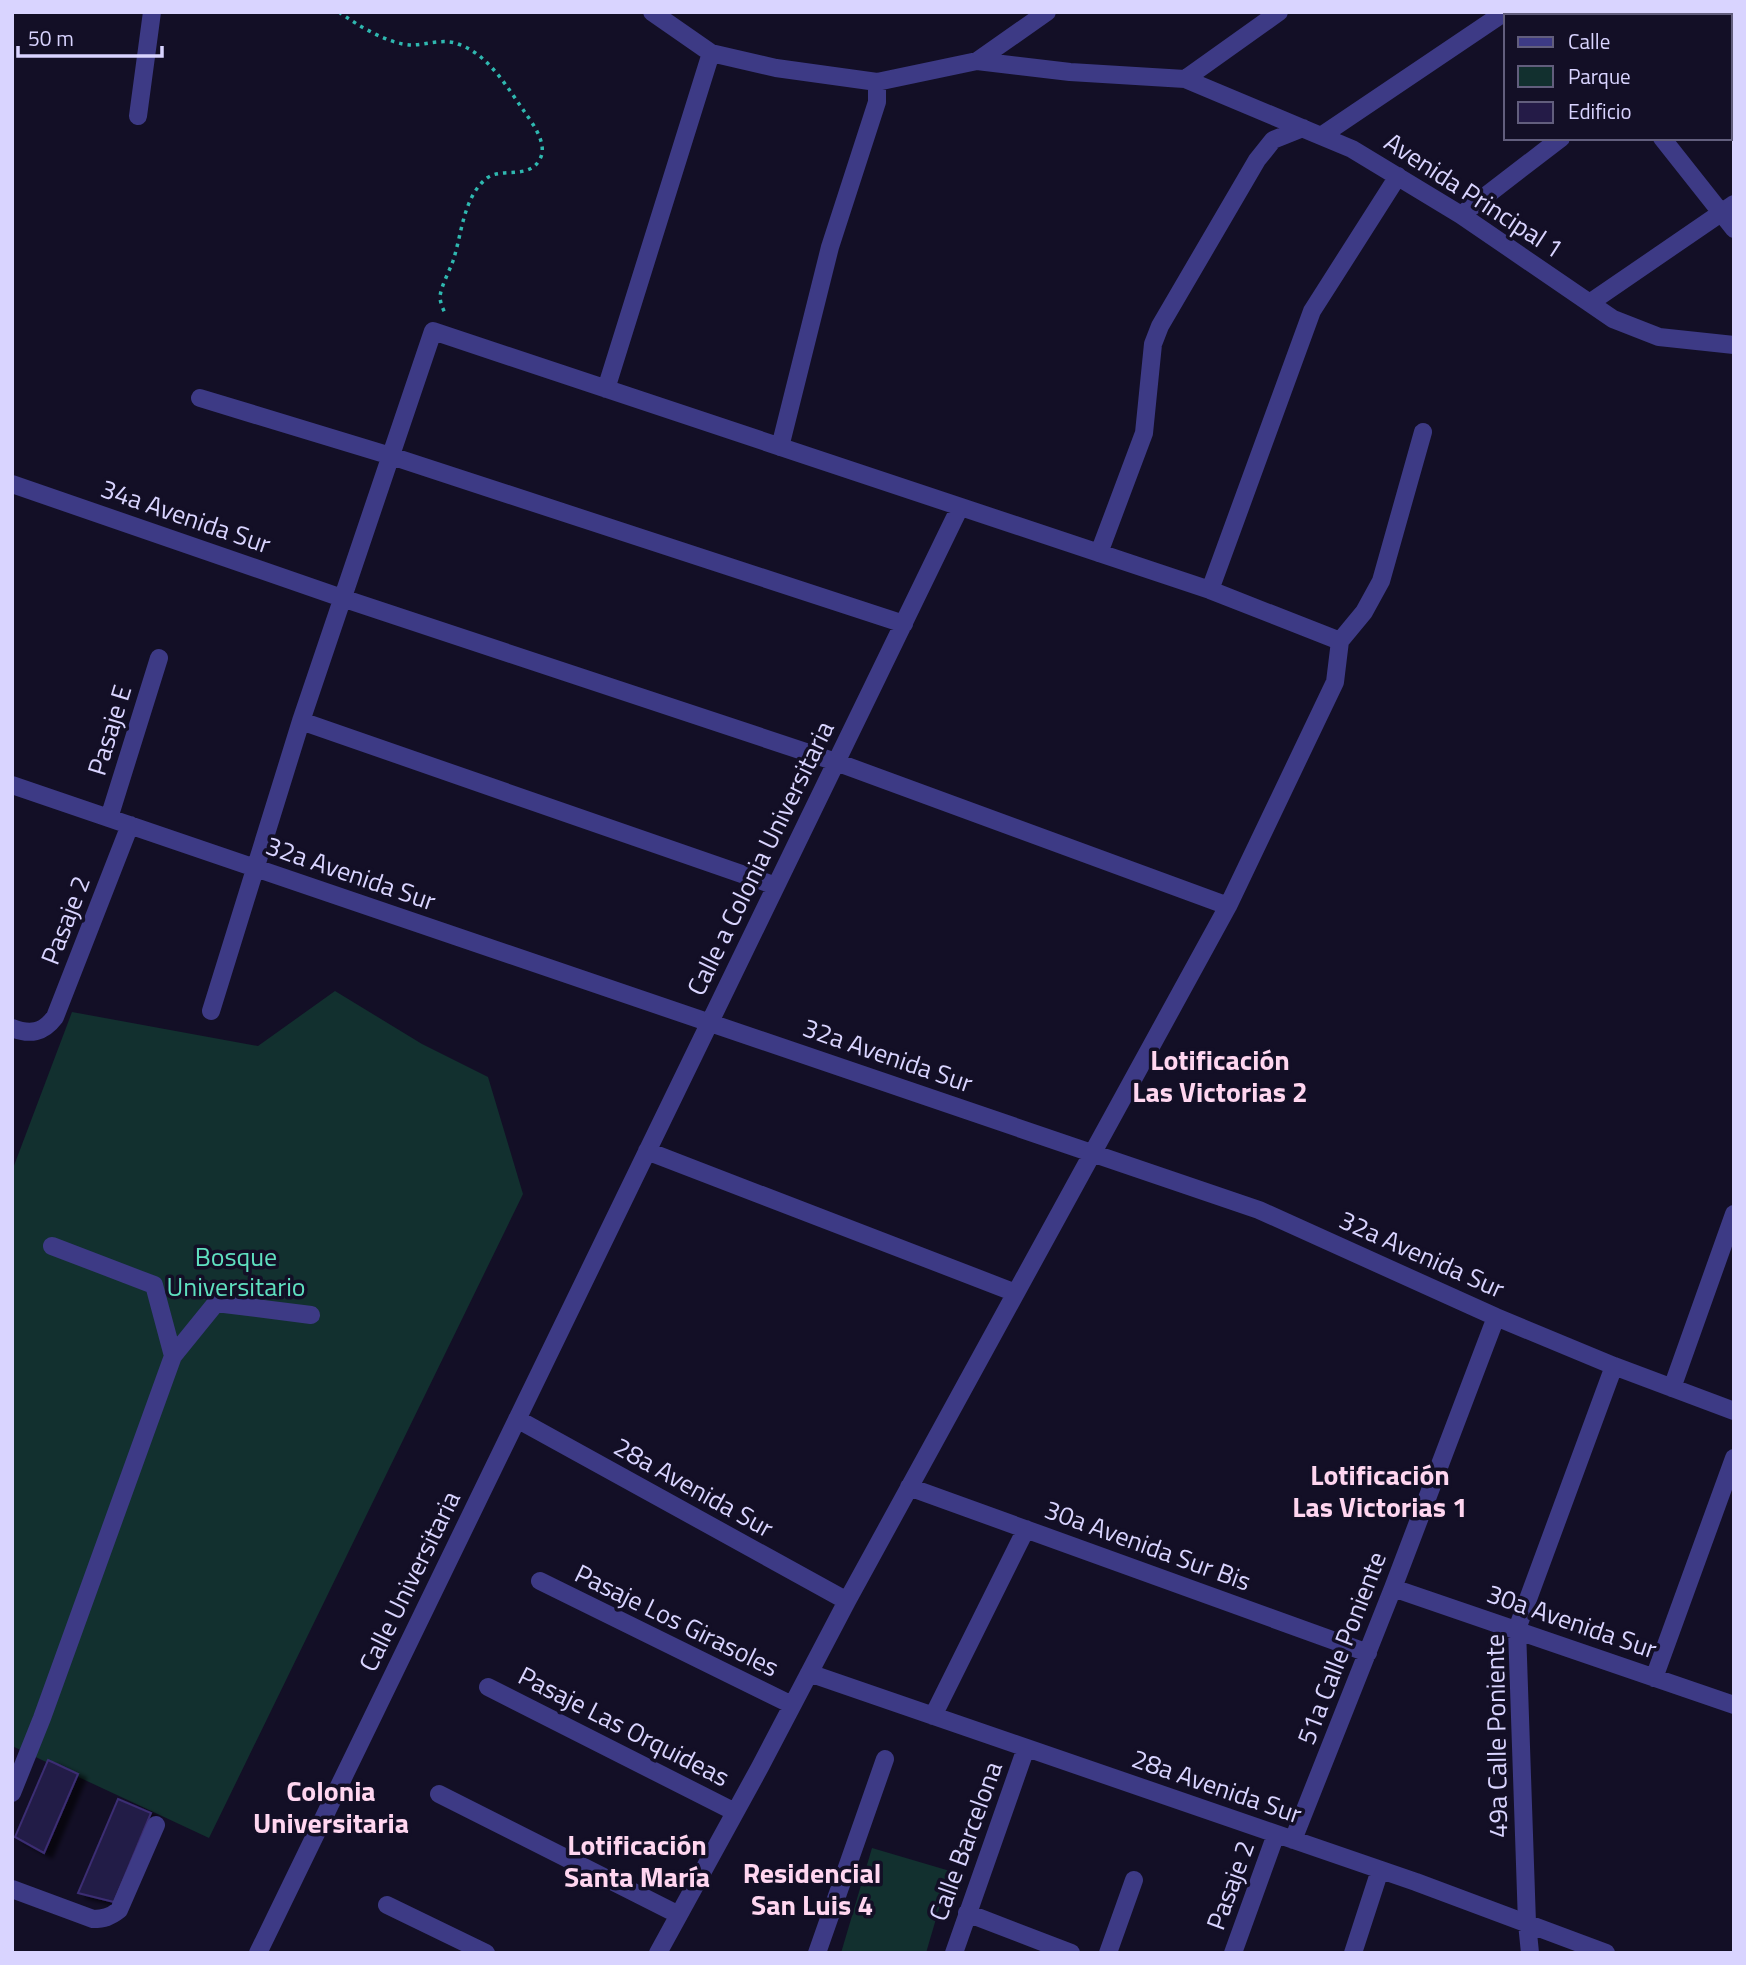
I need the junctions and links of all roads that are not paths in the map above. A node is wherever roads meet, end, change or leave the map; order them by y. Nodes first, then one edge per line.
1 (152, 12) edge
2 (652, 12) edge
3 (1047, 12) edge
4 (1279, 12) edge
5 (1505, 12) edge
6 (711, 53) junction
7 (977, 61) junction
8 (1185, 79) junction
9 (877, 82) junction
10 (138, 116) dead end
11 (1303, 128) junction
12 (1321, 136) junction
13 (1558, 140) edge
14 (1664, 140) edge
15 (1398, 176) junction
16 (1728, 208) edge
17 (1461, 215) junction
18 (1734, 229) edge
19 (1591, 302) junction
20 (1734, 345) edge
21 (606, 389) junction
22 (200, 398) dead end
23 (1423, 432) dead end
24 (779, 447) junction
25 (390, 456) junction
26 (12, 484) edge
27 (960, 507) junction
28 (1099, 553) junction
29 (1210, 590) junction
30 (342, 598) junction
31 (904, 624) junction
32 (1340, 641) junction
33 (159, 658) dead end
34 (301, 721) junction
35 (836, 762) junction
36 (12, 785) edge
37 (109, 818) junction
38 (130, 825) junction
39 (256, 869) junction
40 (776, 886) junction
41 (1228, 906) junction
42 (211, 1010) dead end
43 (709, 1023) junction
44 (12, 1028) edge
45 (647, 1151) junction
46 (1093, 1152) junction
47 (1734, 1214) edge
48 (607, 1233) joint
49 (52, 1246) dead end
50 (1016, 1293) junction
51 (311, 1315) dead end
52 (1496, 1317) junction
53 (173, 1356) junction
54 (1614, 1366) junction
55 (1672, 1388) junction
56 (1734, 1411) edge
57 (517, 1419) junction
58 (1734, 1458) edge
59 (909, 1487) junction
60 (1026, 1529) junction
61 (540, 1581) dead end
62 (1393, 1588) junction
63 (847, 1601) junction
64 (1517, 1629) junction
65 (1368, 1653) junction
66 (809, 1673) junction
67 (1654, 1678) junction
68 (488, 1687) dead end
69 (1734, 1705) edge
70 (792, 1706) junction
71 (933, 1716) junction
72 (1026, 1748) junction
73 (885, 1759) dead end
74 (12, 1793) edge
75 (439, 1794) dead end
76 (735, 1812) junction
77 (156, 1825) dead end
78 (1285, 1837) junction
79 (1380, 1870) junction
80 (1134, 1880) dead end
81 (12, 1889) edge
82 (387, 1905) dead end
83 (967, 1913) junction
84 (679, 1915) junction
85 (1527, 1923) junction
86 (258, 1953) edge
87 (486, 1953) edge
88 (658, 1953) edge
89 (817, 1953) edge
90 (954, 1953) edge
91 (1071, 1953) edge
92 (1108, 1953) edge
93 (1233, 1953) edge
94 (1353, 1953) edge
95 (1531, 1953) edge
96 (1606, 1953) edge

1 - 10 street
2 - 6 street
3 - 7 street
4 - 8 street
5 - 12 street
6 - 9 street
6 - 21 street
7 - 8 street, Avenida Principal 1
7 - 9 street
8 - 11 street, Avenida Principal 1
9 - 24 street
11 - 12 street, Avenida Principal 1
11 - 28 street
12 - 15 street, Avenida Principal 1
13 - 17 street
14 - 16 street
15 - 17 street, Avenida Principal 1
15 - 29 street
16 - 18 street
16 - 19 street
17 - 19 street, Avenida Principal 1
19 - 20 street, Avenida Principal 1
21 - 24 street
21 - 25 street
22 - 25 street
23 - 32 street
24 - 27 street
25 - 30 street
25 - 31 street
26 - 30 street, 34a Avenida Sur
27 - 28 street
27 - 31 street, Calle a Colonia Universitaria
28 - 29 street
29 - 32 street
30 - 34 street
30 - 35 street, 34a Avenida Sur
31 - 35 street, Calle a Colonia Universitaria
32 - 41 street
33 - 37 street, Pasaje E
34 - 39 street
34 - 40 street
35 - 40 street, Calle a Colonia Universitaria
35 - 41 street, 34a Avenida Sur
36 - 37 street, 32a Avenida Sur
37 - 38 street, 32a Avenida Sur
38 - 39 street, 32a Avenida Sur
38 - 44 street, Pasaje 2
39 - 42 street
39 - 43 street, 32a Avenida Sur
40 - 43 street, Calle a Colonia Universitaria
41 - 46 street
43 - 45 street, Calle a Colonia Universitaria
43 - 46 street, 32a Avenida Sur
45 - 48 street, Calle a Colonia Universitaria
45 - 50 street
46 - 50 street
46 - 52 street, 32a Avenida Sur
47 - 55 street
48 - 57 street, Calle Universitaria
49 - 53 street
50 - 59 street
51 - 53 street
52 - 54 street, 32a Avenida Sur
52 - 62 street, 51a Calle Poniente
53 - 74 street
54 - 55 street, 32a Avenida Sur
54 - 64 street, 49a Calle Poniente
55 - 56 street, 32a Avenida Sur
57 - 63 street, 28a Avenida Sur
57 - 86 street, Calle Universitaria
58 - 67 street
59 - 60 street, 30a Avenida Sur Bis
59 - 63 street
60 - 65 street, 30a Avenida Sur Bis
60 - 71 street
61 - 70 street, Pasaje Los Girasoles
62 - 64 street, 30a Avenida Sur
62 - 65 street, 51a Calle Poniente
63 - 66 street
64 - 67 street, 30a Avenida Sur
64 - 85 street, 49a Calle Poniente
65 - 78 street, 51a Calle Poniente
66 - 70 street
66 - 71 street, 28a Avenida Sur
67 - 69 street, 30a Avenida Sur
68 - 76 street, Pasaje Las Orquideas
70 - 76 street
71 - 72 street, 28a Avenida Sur
72 - 78 street, 28a Avenida Sur
72 - 83 street, Calle Barcelona
73 - 89 street
75 - 84 street
76 - 84 street
77 - 81 street
78 - 79 street, 28a Avenida Sur
78 - 93 street, Pasaje 2
79 - 85 street, 28a Avenida Sur
79 - 94 street
80 - 92 street
82 - 87 street
83 - 90 street, Calle Barcelona
83 - 91 street
84 - 88 street
85 - 95 street, 49a Calle Poniente
85 - 96 street, 28a Avenida Sur

